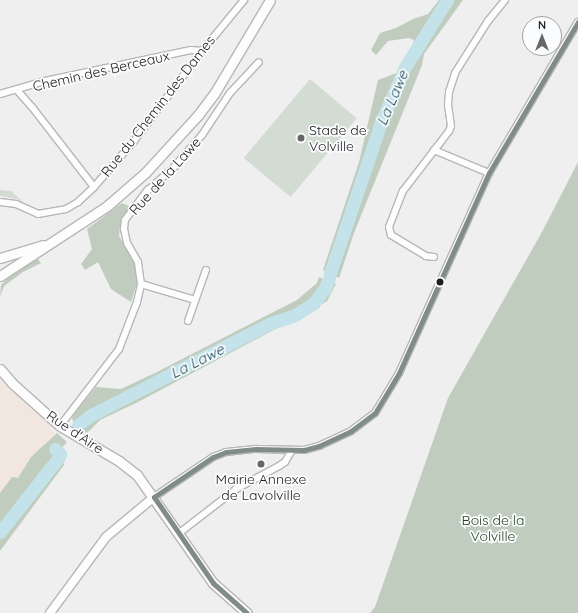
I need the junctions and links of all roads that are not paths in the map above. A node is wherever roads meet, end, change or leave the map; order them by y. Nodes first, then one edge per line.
1 (244, 0) edge
2 (270, 0) edge
3 (505, 0) edge
4 (578, 22) edge
5 (202, 51) junction
6 (259, 62) dead end
7 (17, 90) junction
8 (0, 94) edge
9 (434, 150) junction
10 (490, 173) junction
11 (94, 187) junction
12 (0, 202) edge
13 (52, 242) junction
14 (434, 257) dead end
15 (0, 258) edge
16 (206, 270) dead end
17 (0, 276) edge
18 (141, 284) junction
19 (195, 300) junction
20 (188, 321) dead end
21 (0, 369) edge
22 (60, 426) junction
23 (292, 450) junction
24 (154, 497) junction
25 (178, 534) junction
26 (50, 613) edge
27 (247, 613) edge

1 - 5 street, Rue du Chemin des Dames
2 - 13 main road
3 - 9 street
4 - 10 street
5 - 7 street, Chemin des Berceaux
5 - 11 street, Rue du Chemin des Dames
6 - 18 street, Rue de la Lawe
7 - 8 street, Chemin des Berceaux
7 - 11 street
9 - 10 street
9 - 14 street
10 - 23 street
11 - 12 street, Rue du Chemin des Dames
13 - 15 main road
13 - 17 main road
16 - 19 street
18 - 19 street
18 - 22 street, Rue de la Lawe
19 - 20 street
21 - 22 main road, Rue d'Aire
22 - 24 main road, Rue d'Aire
23 - 24 street
23 - 25 street
24 - 25 main road, Rue d'Aire
24 - 26 street
25 - 27 main road, Rue d'Aire

